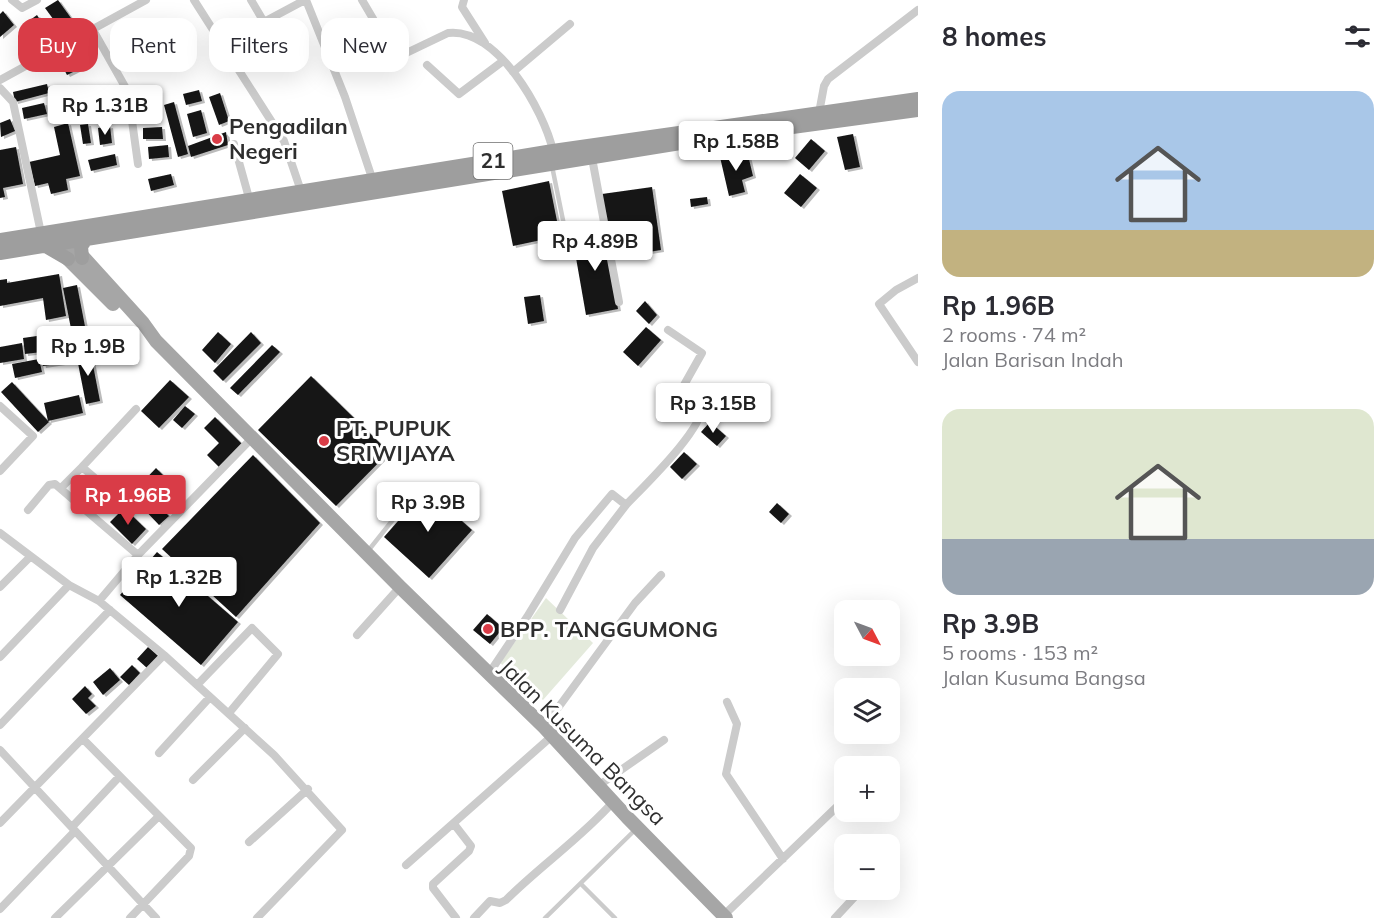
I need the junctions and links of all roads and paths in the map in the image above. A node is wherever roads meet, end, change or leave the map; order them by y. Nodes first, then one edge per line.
1 (12, 0) edge
2 (36, 0) edge
3 (147, 0) edge
4 (194, 0) edge
5 (250, 0) edge
6 (306, 0) edge
7 (362, 0) edge
8 (464, 0) edge
9 (918, 10) edge
10 (261, 18) edge
11 (272, 18) edge
12 (570, 24) dead end
13 (209, 25) edge
14 (98, 27) edge
15 (98, 39) edge
16 (486, 44) junction
17 (503, 61) junction
18 (427, 65) dead end
19 (18, 70) edge
20 (239, 72) edge
21 (513, 72) junction
22 (0, 80) edge
23 (0, 88) edge
24 (918, 99) edge
25 (918, 110) edge
26 (819, 113) junction
27 (234, 144) dead end
28 (552, 157) junction
29 (592, 158) junction
30 (138, 164) dead end
31 (373, 181) junction
32 (303, 197) junction
33 (249, 198) junction
34 (66, 235) junction
35 (566, 236) dead end
36 (87, 238) junction
37 (42, 239) junction
38 (0, 240) edge
39 (0, 253) edge
40 (75, 258) junction
41 (918, 278) edge
42 (619, 302) dead end
43 (668, 330) dead end
44 (918, 362) edge
45 (0, 406) edge
46 (136, 409) dead end
47 (253, 437) junction
48 (82, 467) junction
49 (0, 471) edge
50 (61, 488) junction
51 (411, 497) dead end
52 (626, 505) junction
53 (130, 508) dead end
54 (28, 510) dead end
55 (0, 533) edge
56 (366, 553) junction
57 (138, 555) junction
58 (30, 557) junction
59 (661, 575) dead end
60 (69, 585) junction
61 (0, 587) edge
62 (400, 588) junction
63 (99, 601) junction
64 (110, 610) junction
65 (560, 610) dead end
66 (357, 636) dead end
67 (164, 656) junction
68 (0, 657) edge
69 (488, 675) junction
70 (197, 685) junction
71 (210, 697) junction
72 (727, 702) dead end
73 (229, 713) junction
74 (0, 724) edge
75 (245, 728) junction
76 (548, 731) junction
77 (83, 739) junction
78 (664, 740) dead end
79 (0, 750) edge
80 (159, 753) dead end
81 (119, 777) junction
82 (193, 780) dead end
83 (36, 786) junction
84 (598, 786) junction
85 (308, 789) junction
86 (613, 802) junction
87 (834, 810) edge
88 (159, 816) junction
89 (0, 823) edge
90 (454, 824) junction
91 (638, 827) junction
92 (73, 829) junction
93 (249, 842) dead end
94 (783, 859) junction
95 (406, 865) dead end
96 (108, 866) junction
97 (581, 884) junction
98 (852, 900) edge
99 (144, 905) junction
100 (0, 909) edge
101 (725, 916) edge
102 (55, 918) edge
103 (130, 918) edge
104 (156, 918) edge
105 (257, 918) edge
106 (456, 918) edge
107 (474, 918) edge
108 (545, 918) edge
109 (615, 918) edge
110 (835, 918) edge

1 - 2 street
3 - 14 street
4 - 13 street
5 - 10 street
6 - 11 street
6 - 31 street
7 - 16 street
8 - 16 street
9 - 26 street
12 - 21 street
15 - 30 street
16 - 17 street
17 - 18 street
17 - 21 street
19 - 22 street
20 - 32 street
21 - 28 street
23 - 37 street
24 - 26 highway, 21
25 - 29 highway, 21
26 - 28 highway, 21
27 - 33 street
28 - 29 highway, 21
28 - 31 highway, 21
28 - 32 highway, 21
28 - 35 lane
29 - 42 street
31 - 32 highway, 21
32 - 33 highway, 21
32 - 36 highway, 21
33 - 34 highway, 21
34 - 36 highway, 21
34 - 37 highway, 21
34 - 40 main road, Jalan Kusuma Bangsa
36 - 40 highway
37 - 38 highway, 21
37 - 39 highway, 21
37 - 40 highway
40 - 47 main road, Jalan Kusuma Bangsa
41 - 44 street
43 - 52 street
45 - 49 street
46 - 48 street
47 - 56 main road, Jalan Kusuma Bangsa
47 - 57 street
48 - 50 street
48 - 53 street
50 - 54 street
50 - 57 street
51 - 56 lane
52 - 65 street
52 - 69 street
55 - 58 street
56 - 62 main road, Jalan Kusuma Bangsa
57 - 63 street
58 - 60 street
58 - 61 street
59 - 76 street
60 - 63 street
60 - 68 street
62 - 66 street
62 - 69 main road, Jalan Kusuma Bangsa
63 - 64 street
64 - 67 street
64 - 74 street
67 - 70 street
67 - 77 street
69 - 76 main road, Jalan Kusuma Bangsa
70 - 71 street
70 - 73 street
71 - 73 street
71 - 80 street
72 - 94 street
73 - 75 street
75 - 82 street
75 - 85 street
76 - 84 main road, Jalan Kusuma Bangsa
76 - 90 street
77 - 81 street
77 - 83 street
78 - 84 street
79 - 83 street
81 - 88 street
81 - 92 street
83 - 89 street
83 - 92 street
84 - 86 main road, Jalan Kusuma Bangsa
85 - 93 street
85 - 105 street
86 - 91 main road, Jalan Kusuma Bangsa
86 - 107 street
87 - 94 street
88 - 96 street
88 - 99 street
90 - 95 street
90 - 106 street
91 - 97 lane
91 - 101 main road, Jalan Kusuma Bangsa
92 - 96 street
92 - 100 street
94 - 101 street
96 - 99 street
96 - 102 street
97 - 108 lane
97 - 109 lane
98 - 110 street
99 - 103 street
99 - 104 street

